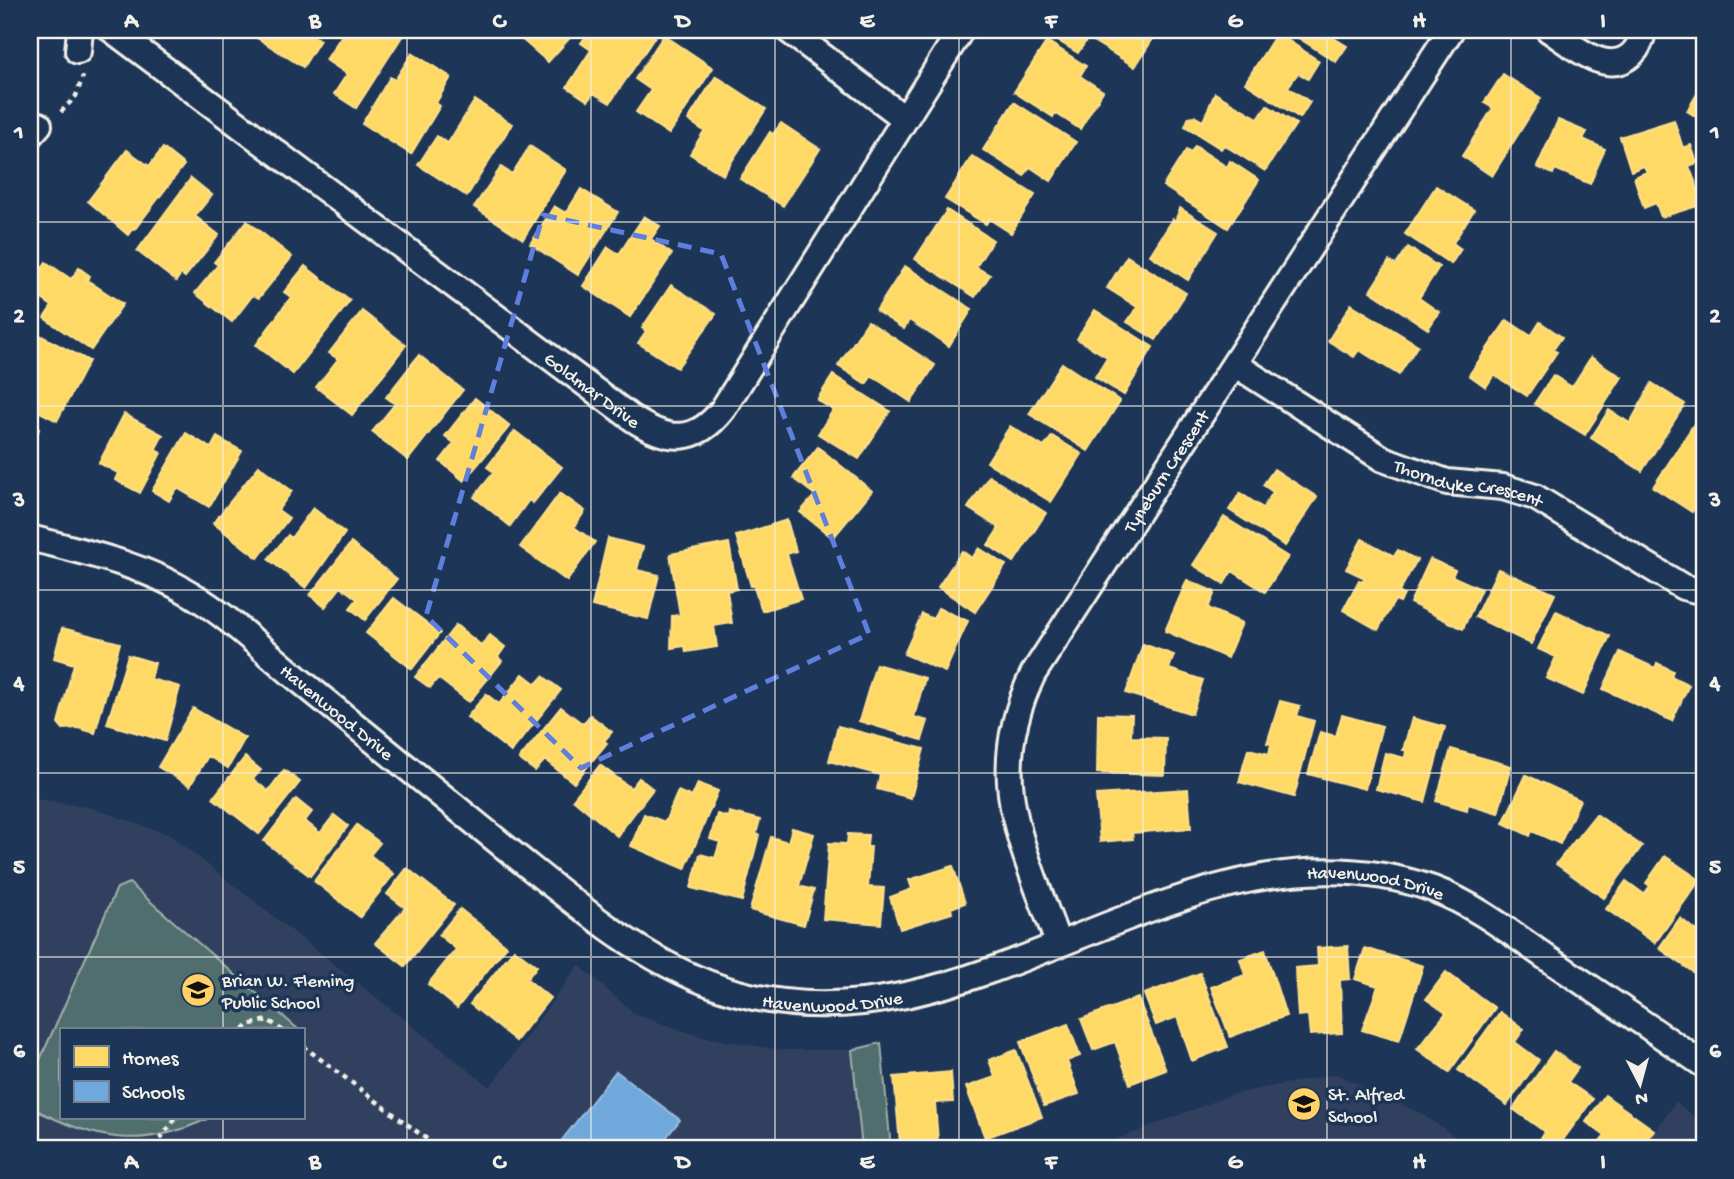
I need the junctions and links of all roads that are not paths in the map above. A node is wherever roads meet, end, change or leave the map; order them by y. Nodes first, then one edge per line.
1 (112, 30) edge
2 (788, 30) edge
3 (961, 30) edge
4 (1451, 30) edge
5 (1549, 30) edge
6 (1643, 30) edge
7 (904, 118) junction
8 (1236, 365) junction
9 (30, 538) edge
10 (1704, 592) edge
11 (1058, 943) junction
12 (1704, 1065) edge

1 - 7 street, Goldmar Drive
2 - 7 street
3 - 7 street, Goldmar Drive
4 - 8 street, Tyneburn Crescent
5 - 6 street
8 - 10 street, Thorndyke Crescent
8 - 11 street, Tyneburn Crescent
9 - 11 street, Havenwood Drive
11 - 12 street, Havenwood Drive

